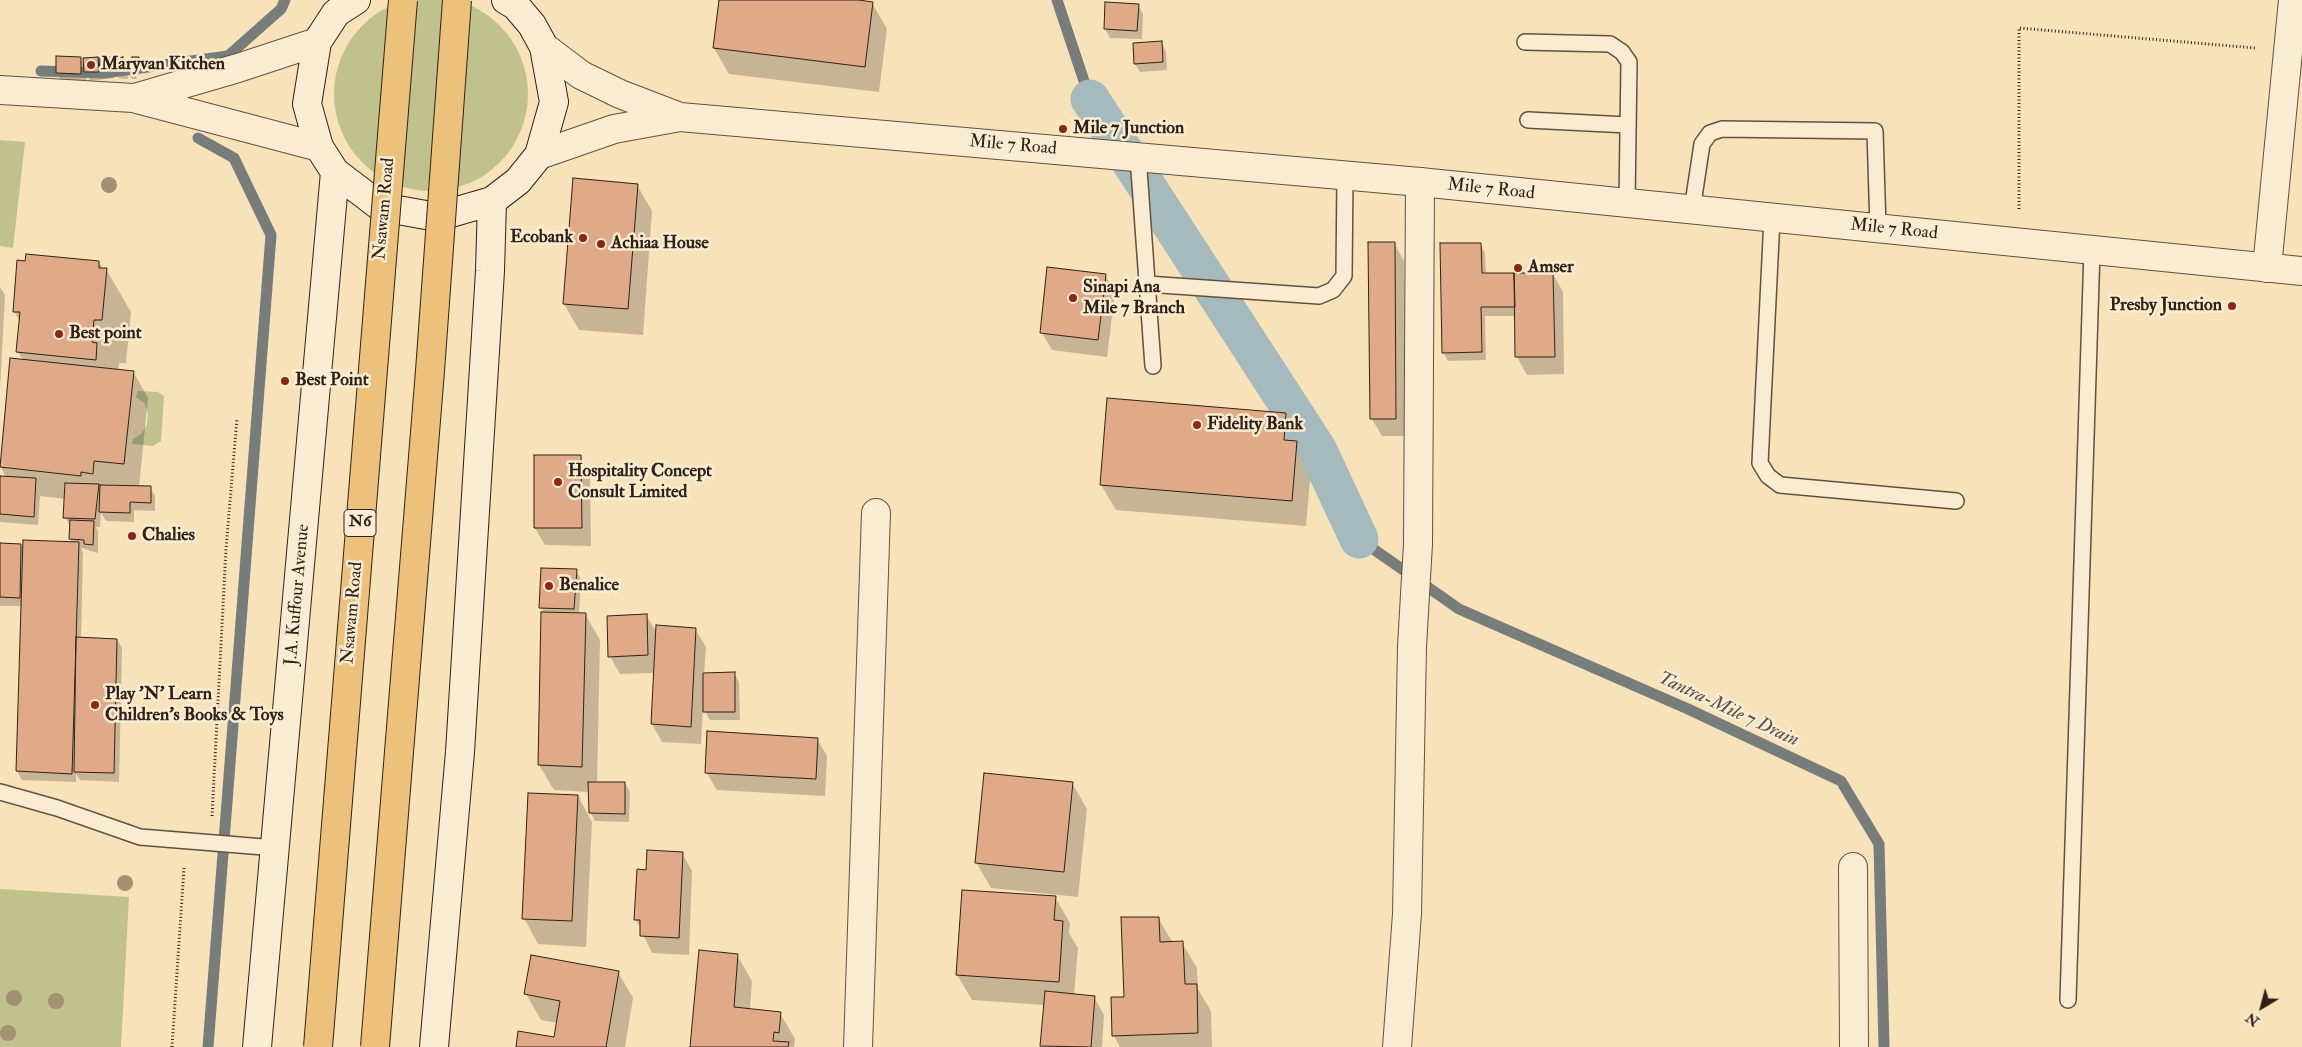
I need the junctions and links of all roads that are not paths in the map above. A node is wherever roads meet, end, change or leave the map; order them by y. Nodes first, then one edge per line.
1 (403, 0) edge
2 (457, 0) edge
3 (2293, 0) edge
4 (513, 2) edge
5 (343, 4) edge
6 (318, 42) junction
7 (1525, 42) dead end
8 (544, 47) junction
9 (0, 90) edge
10 (133, 98) junction
11 (680, 117) junction
12 (1528, 120) dead end
13 (1628, 125) junction
14 (318, 147) junction
15 (539, 155) junction
16 (1138, 156) junction
17 (335, 172) junction
18 (1345, 176) junction
19 (1420, 182) junction
20 (492, 202) junction
21 (1627, 203) junction
22 (1692, 210) junction
23 (1772, 218) junction
24 (1878, 228) junction
25 (2092, 250) junction
26 (2267, 268) junction
27 (2302, 271) edge
28 (1147, 284) junction
29 (1153, 366) dead end
30 (1956, 502) dead end
31 (876, 513) dead end
32 (0, 792) edge
33 (276, 848) junction
34 (1853, 867) dead end
35 (2068, 1000) dead end
36 (257, 1047) edge
37 (318, 1047) edge
38 (375, 1047) edge
39 (434, 1047) edge
40 (858, 1047) edge
41 (1397, 1047) edge
42 (1854, 1047) edge

1 - 37 highway, Nsawam Road / N6, bridge
2 - 38 highway, bridge
3 - 26 street
4 - 8 street
5 - 6 street
6 - 10 street
6 - 14 street
7 - 13 lane
8 - 11 street
8 - 15 street
9 - 10 street
10 - 14 street
11 - 15 street
11 - 16 street, Mile 7 Road
12 - 13 lane
13 - 21 lane
14 - 17 street
15 - 20 street
16 - 18 street, Mile 7 Road
16 - 28 lane
17 - 20 street
17 - 33 street, J.A. Kuffour Avenue
18 - 19 street, Mile 7 Road
18 - 28 lane
19 - 21 street, Mile 7 Road
19 - 41 street
20 - 39 street
21 - 22 street, Mile 7 Road
22 - 23 street, Mile 7 Road
22 - 24 lane
23 - 24 street, Mile 7 Road
23 - 30 lane
24 - 25 street, Mile 7 Road
25 - 26 street, Mile 7 Road
25 - 35 lane
26 - 27 street, Mile 7 Road
28 - 29 lane
31 - 40 street
32 - 33 lane
33 - 36 street, J.A. Kuffour Avenue
34 - 42 street

